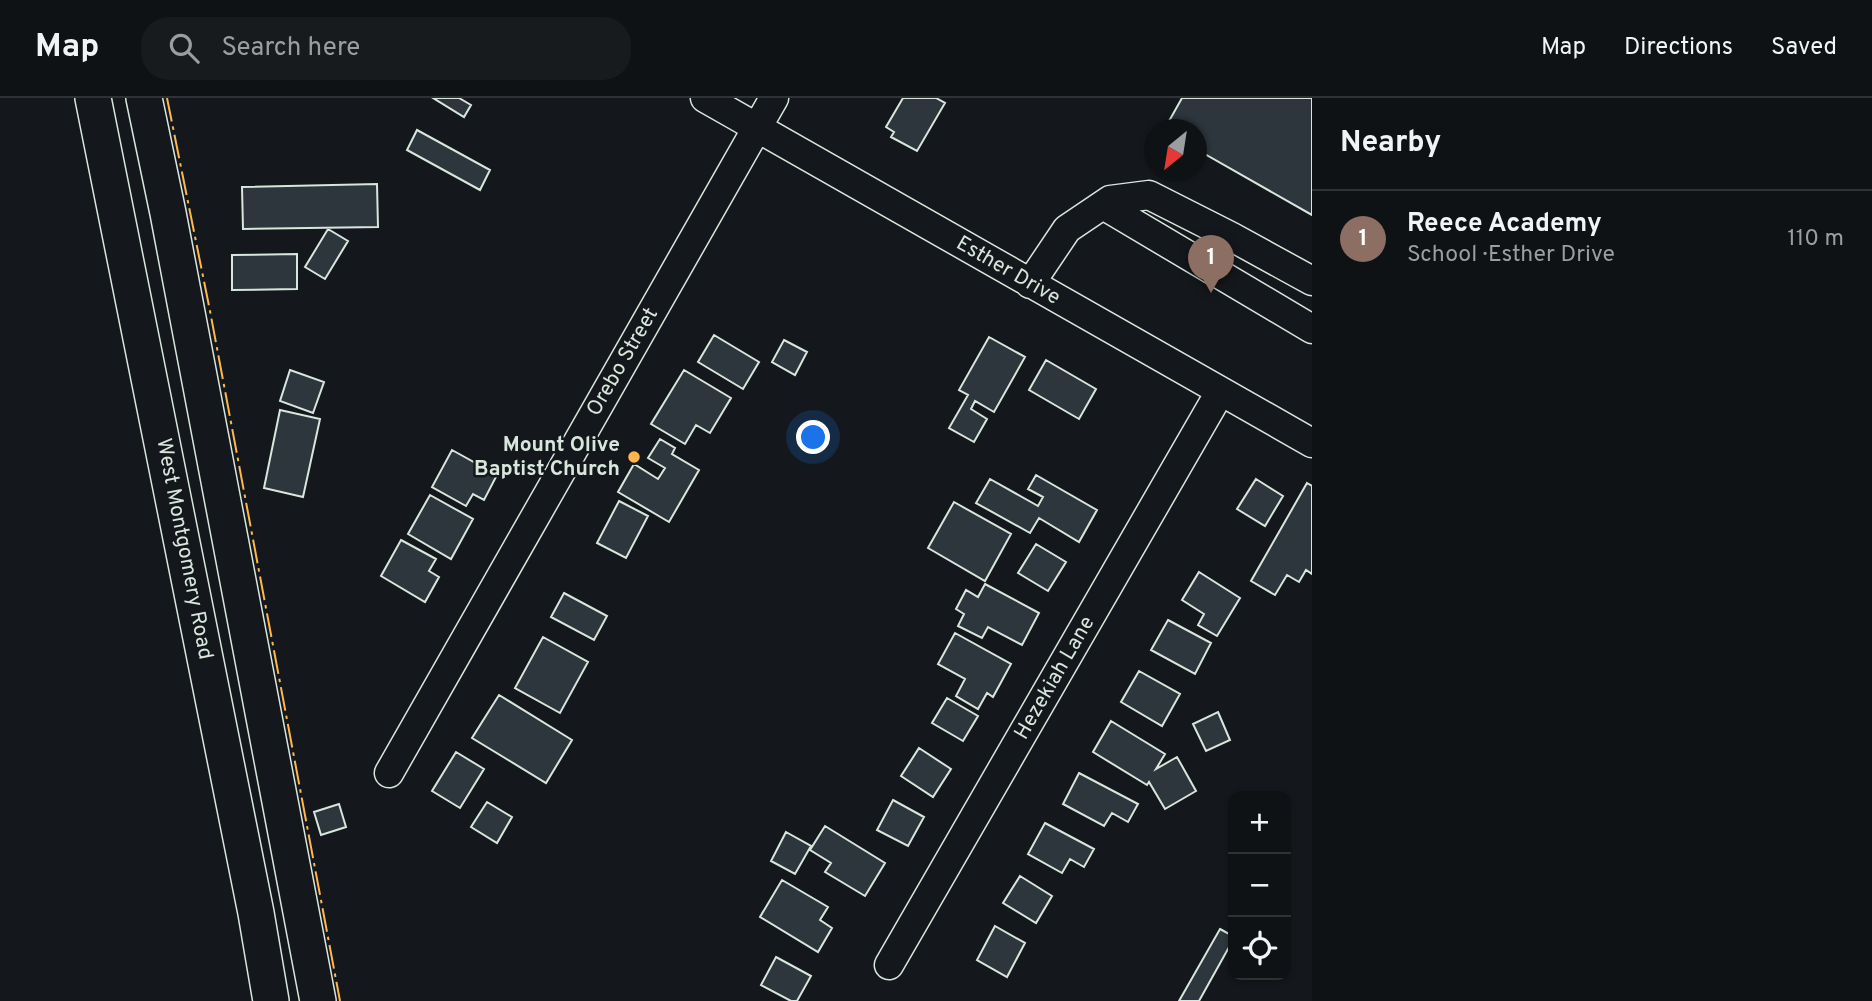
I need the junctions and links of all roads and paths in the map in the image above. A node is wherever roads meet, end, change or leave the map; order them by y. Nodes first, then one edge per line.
1 (93, 98) edge
2 (144, 98) edge
3 (705, 98) edge
4 (774, 98) edge
5 (757, 127) junction
6 (1103, 205) junction
7 (168, 213) junction
8 (118, 224) junction
9 (1312, 281) edge
10 (1030, 284) junction
11 (1312, 329) edge
12 (1220, 392) junction
13 (1312, 443) edge
14 (250, 647) junction
15 (205, 654) junction
16 (389, 772) dead end
17 (298, 900) junction
18 (256, 913) junction
19 (889, 965) dead end
20 (271, 1001) edge
21 (318, 1001) edge

1 - 8 main road, West Montgomery Road
2 - 7 main road
3 - 5 street, Esther Drive
4 - 5 street, Orebo Street
5 - 10 street, Esther Drive
5 - 16 street, Orebo Street
6 - 9 street
6 - 10 street
6 - 11 street
7 - 8 main road
7 - 14 main road
8 - 15 main road, West Montgomery Road
10 - 12 street, Esther Drive
12 - 13 street, Esther Drive
12 - 19 street, Hezekiah Lane
14 - 15 main road
14 - 17 main road
15 - 18 main road, West Montgomery Road
17 - 18 main road
17 - 21 main road
18 - 20 main road, West Montgomery Road

